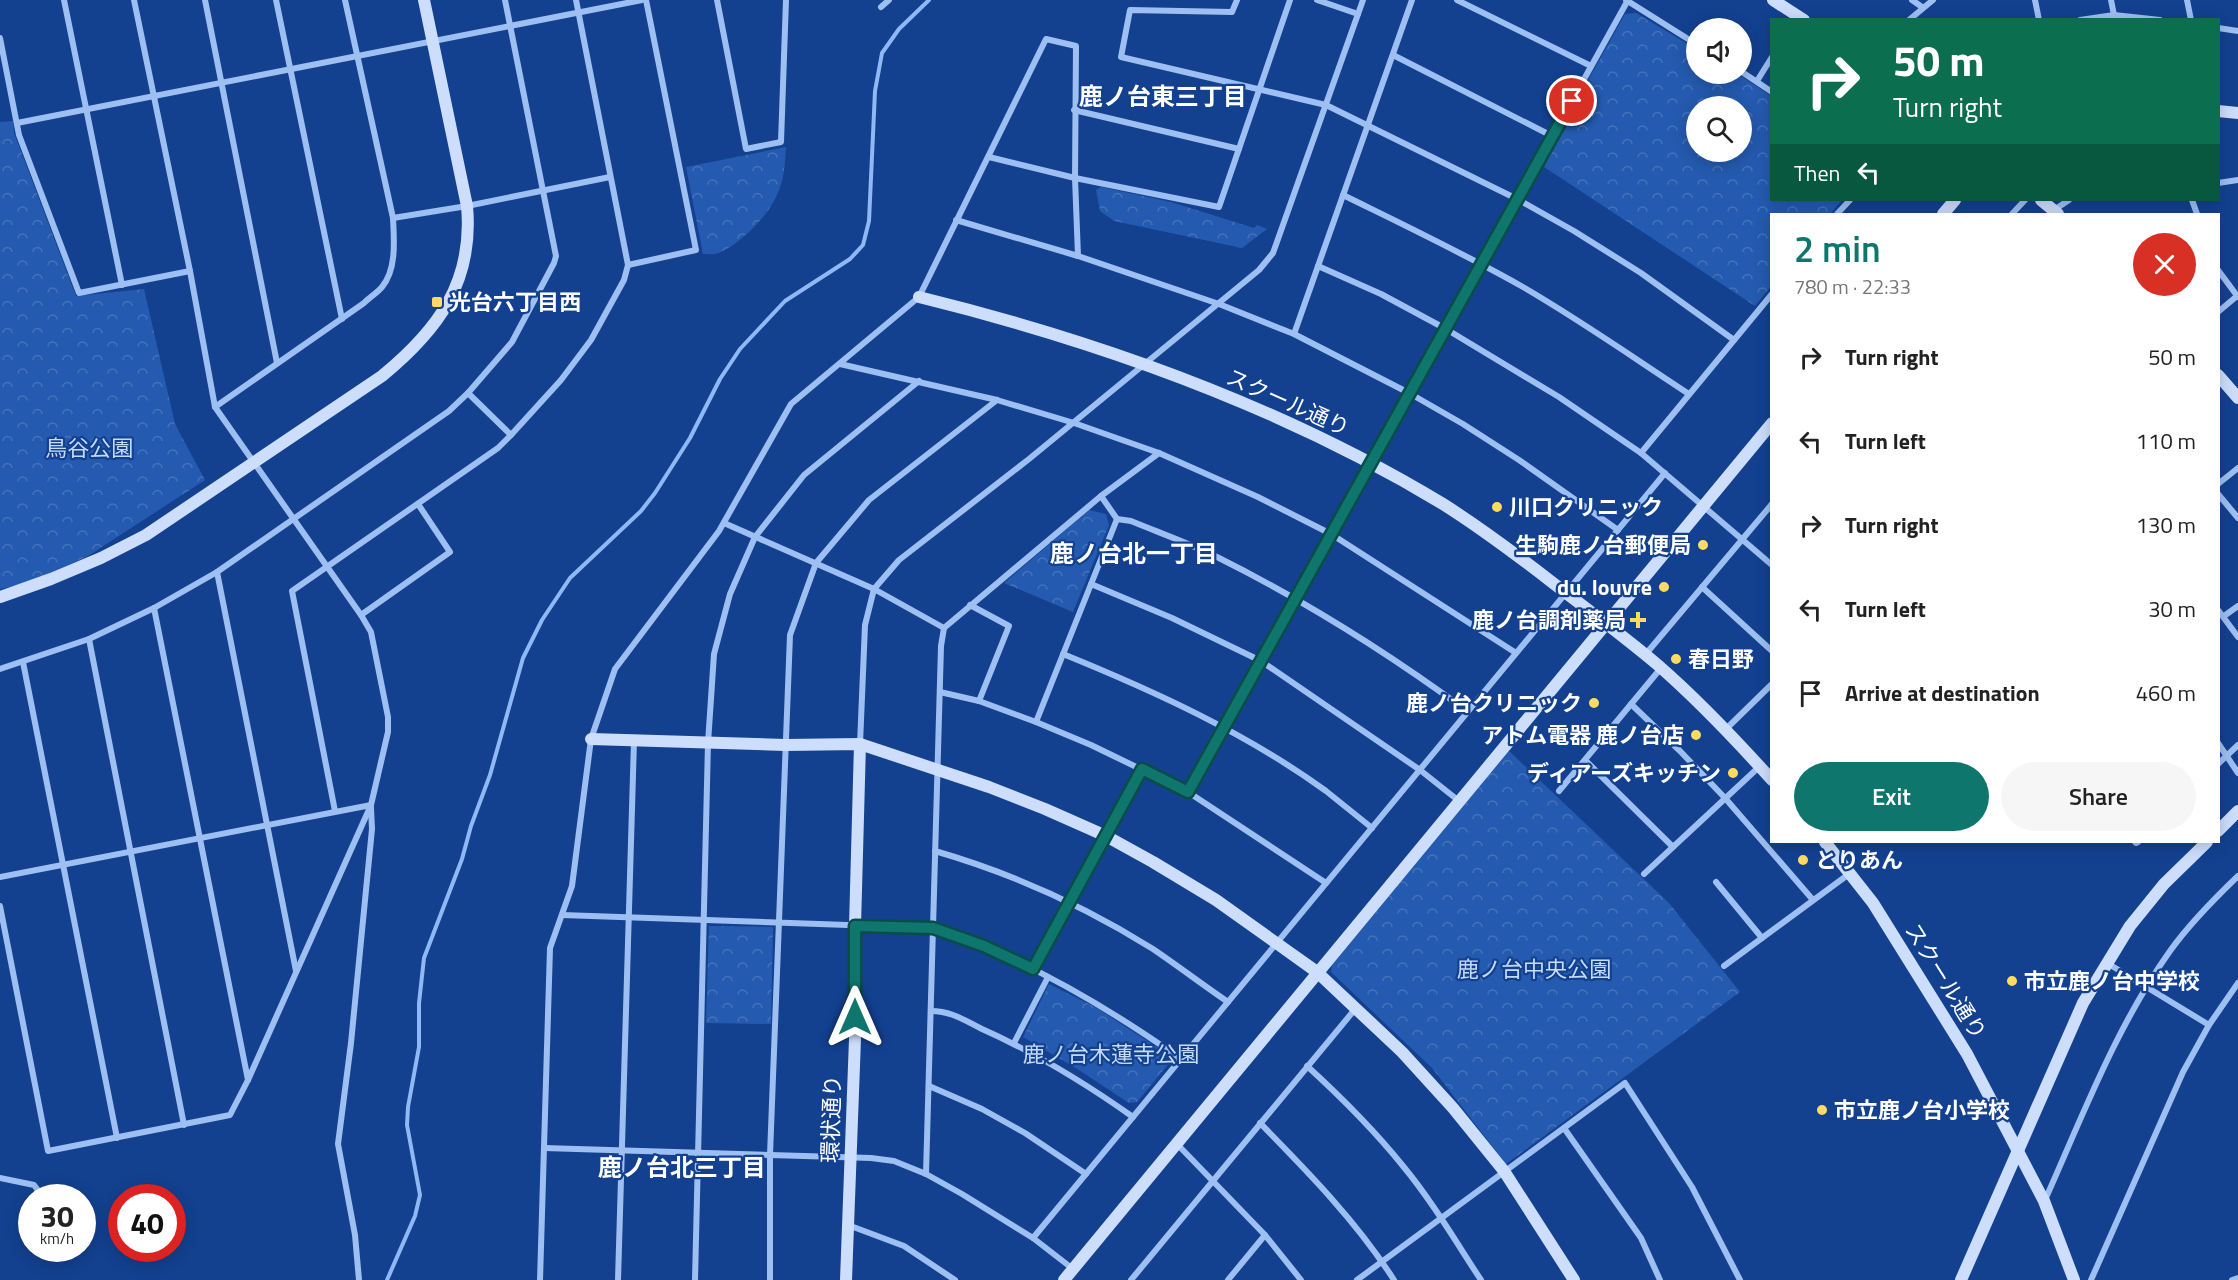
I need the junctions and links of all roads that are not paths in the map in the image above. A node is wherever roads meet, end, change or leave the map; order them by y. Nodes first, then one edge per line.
1 (64, 0) edge
2 (134, 0) edge
3 (206, 0) edge
4 (276, 0) edge
5 (345, 0) edge
6 (424, 0) edge
7 (505, 0) edge
8 (576, 0) edge
9 (644, 0) edge
10 (717, 0) edge
11 (786, 0) edge
12 (889, 0) edge
13 (1237, 0) edge
14 (1290, 0) edge
15 (1317, 0) edge
16 (1363, 0) edge
17 (1412, 0) edge
18 (1457, 0) edge
19 (1627, 0) edge
20 (1773, 0) edge
21 (1912, 0) edge
22 (1933, 0) edge
23 (2035, 0) edge
24 (2111, 0) edge
25 (2187, 0) edge
26 (880, 7) dead end
27 (1922, 7) junction
28 (578, 13) junction
29 (1358, 14) junction
30 (2114, 15) junction
31 (1798, 18) edge
32 (1911, 18) edge
33 (2039, 18) edge
34 (2094, 18) edge
35 (2142, 18) edge
36 (2191, 18) edge
37 (510, 26) junction
38 (2220, 28) edge
39 (2238, 31) edge
40 (0, 38) edge
41 (1686, 38) edge
42 (432, 41) junction
43 (356, 55) junction
44 (1393, 55) junction
45 (1770, 60) edge
46 (1591, 66) junction
47 (290, 69) junction
48 (1752, 78) edge
49 (1756, 81) junction
50 (221, 82) junction
51 (1260, 90) junction
52 (1770, 91) edge
53 (153, 96) junction
54 (1326, 105) junction
55 (85, 108) junction
56 (1074, 110) junction
57 (2220, 111) edge
58 (2238, 113) edge
59 (17, 123) junction
60 (1368, 126) junction
61 (1552, 136) junction
62 (1239, 148) junction
63 (990, 157) junction
64 (610, 177) junction
65 (1075, 178) junction
66 (2238, 180) edge
67 (2220, 183) edge
68 (543, 191) junction
69 (1343, 195) junction
70 (1517, 200) junction
71 (1849, 201) edge
72 (1954, 201) edge
73 (2024, 201) edge
74 (2042, 201) edge
75 (2068, 201) edge
76 (467, 206) junction
77 (2056, 212) edge
78 (1839, 213) edge
79 (1944, 213) edge
80 (2013, 213) edge
81 (393, 218) junction
82 (956, 220) junction
83 (1078, 256) junction
84 (1481, 264) junction
85 (628, 265) junction
86 (1318, 266) junction
87 (190, 271) junction
88 (2220, 273) edge
89 (123, 285) junction
90 (1770, 296) edge
91 (919, 297) junction
92 (2238, 297) edge
93 (1219, 304) junction
94 (2220, 310) edge
95 (342, 319) junction
96 (1446, 329) junction
97 (1294, 334) junction
98 (1734, 340) junction
99 (277, 363) junction
100 (1145, 363) junction
101 (840, 364) junction
102 (2220, 377) edge
103 (919, 381) junction
104 (468, 393) junction
105 (1409, 393) junction
106 (1689, 394) junction
107 (2238, 398) edge
108 (997, 400) junction
109 (215, 407) junction
110 (1074, 423) junction
111 (1770, 425) edge
112 (511, 435) junction
113 (1159, 453) junction
114 (1641, 453) junction
115 (254, 461) junction
116 (1371, 463) junction
117 (2238, 468) edge
118 (1665, 473) junction
119 (2220, 482) edge
120 (1101, 496) junction
121 (2220, 496) edge
122 (418, 504) junction
123 (1770, 506) edge
124 (1702, 507) junction
125 (2238, 518) edge
126 (293, 519) junction
127 (1117, 519) junction
128 (724, 523) junction
129 (1618, 530) junction
130 (1331, 534) junction
131 (754, 537) junction
132 (1742, 539) junction
133 (816, 563) junction
134 (1770, 563) edge
135 (326, 567) junction
136 (217, 572) junction
137 (1091, 584) junction
138 (1702, 587) junction
139 (874, 589) junction
140 (1566, 593) junction
141 (0, 597) edge
142 (1295, 598) junction
143 (970, 605) junction
144 (2238, 606) edge
145 (154, 608) junction
146 (2220, 612) edge
147 (361, 615) junction
148 (2224, 616) junction
149 (1605, 624) junction
150 (944, 628) junction
151 (2238, 637) edge
152 (89, 639) junction
153 (1770, 649) edge
154 (1516, 653) junction
155 (1063, 654) junction
156 (1646, 655) junction
157 (1261, 661) junction
158 (23, 662) junction
159 (1661, 668) junction
160 (0, 669) edge
161 (1770, 686) edge
162 (940, 692) junction
163 (979, 701) junction
164 (1631, 704) junction
165 (1467, 711) junction
166 (1036, 722) junction
167 (1223, 728) junction
168 (1726, 729) junction
169 (591, 739) junction
170 (634, 740) junction
171 (708, 743) junction
172 (860, 744) junction
173 (2220, 745) edge
174 (2238, 745) edge
175 (785, 746) junction
176 (2228, 755) junction
177 (1585, 760) junction
178 (2220, 762) edge
179 (1760, 766) junction
180 (1142, 769) junction
181 (938, 770) junction
182 (1420, 770) junction
183 (2238, 772) edge
184 (1770, 778) edge
185 (1559, 791) dead end
186 (1188, 792) junction
187 (1725, 798) junction
188 (1459, 801) junction
189 (371, 804) junction
190 (335, 811) junction
191 (2238, 811) edge
192 (266, 824) junction
193 (1372, 828) junction
194 (2220, 829) edge
195 (1106, 836) junction
196 (199, 837) junction
197 (1826, 843) edge
198 (2206, 843) edge
199 (1673, 847) junction
200 (935, 850) junction
201 (131, 852) junction
202 (63, 864) junction
203 (1644, 874) dead end
204 (1848, 874) junction
205 (2238, 876) edge
206 (0, 877) edge
207 (1716, 882) dead end
208 (1326, 883) junction
209 (1813, 900) junction
210 (1069, 904) junction
211 (0, 906) edge
212 (562, 915) junction
213 (630, 918) junction
214 (704, 921) junction
215 (778, 923) junction
216 (855, 926) junction
217 (933, 928) junction
218 (1762, 938) junction
219 (1278, 942) junction
220 (2107, 963) junction
221 (1724, 966) dead end
222 (1033, 969) junction
223 (296, 972) junction
224 (1317, 972) junction
225 (1048, 977) junction
226 (2238, 983) edge
227 (2146, 987) junction
228 (1228, 1002) junction
229 (1356, 1007) junction
230 (931, 1011) junction
231 (2209, 1025) junction
232 (1014, 1043) junction
233 (1181, 1059) junction
234 (1307, 1066) junction
235 (248, 1080) junction
236 (929, 1086) junction
237 (1133, 1117) junction
238 (1260, 1123) junction
239 (184, 1125) junction
240 (1564, 1128) junction
241 (117, 1138) junction
242 (1177, 1143) junction
243 (544, 1148) junction
244 (621, 1150) junction
245 (2018, 1151) junction
246 (698, 1152) junction
247 (770, 1155) junction
248 (850, 1157) junction
249 (1504, 1171) junction
250 (926, 1174) junction
251 (1086, 1174) junction
252 (0, 1178) edge
253 (1213, 1180) junction
254 (29, 1184) edge
255 (2044, 1201) junction
256 (1441, 1218) junction
257 (848, 1225) junction
258 (1265, 1235) junction
259 (1033, 1238) junction
260 (1382, 1261) junction
261 (1073, 1269) junction
262 (2238, 1278) edge
263 (359, 1280) edge
264 (540, 1280) edge
265 (618, 1280) edge
266 (695, 1280) edge
267 (770, 1280) edge
268 (846, 1280) edge
269 (955, 1280) edge
270 (1064, 1280) edge
271 (1131, 1280) edge
272 (1228, 1280) edge
273 (1301, 1280) edge
274 (1357, 1280) edge
275 (1394, 1280) edge
276 (1481, 1280) edge
277 (1574, 1280) edge
278 (1660, 1280) edge
279 (1740, 1280) edge
280 (1961, 1280) edge
281 (2074, 1280) edge
282 (2091, 1280) edge
283 (2232, 1280) edge

1 - 55 street
2 - 53 street
3 - 50 street
4 - 47 street
5 - 43 street
6 - 42 street
7 - 37 street
8 - 28 street
9 - 28 street
9 - 85 street
10 - 11 street
12 - 26 street
13 - 51 street
14 - 51 street
15 - 29 street
16 - 29 street
17 - 44 street
18 - 46 street
19 - 41 street
19 - 46 street
20 - 31 street
21 - 27 street
22 - 27 street
23 - 33 street
24 - 30 street
25 - 36 street
27 - 32 street
28 - 37 street
28 - 64 street
29 - 54 street
30 - 34 street
30 - 35 street
37 - 42 street
37 - 68 street
38 - 39 street
40 - 59 street
42 - 43 street
42 - 76 street
43 - 47 street
43 - 81 street
44 - 60 street
44 - 61 street
45 - 49 street
46 - 61 street
47 - 50 street
47 - 95 street
48 - 49 street
49 - 52 street
50 - 53 street
50 - 99 street
51 - 54 street
51 - 62 street
53 - 55 street
53 - 87 street
54 - 60 street
54 - 93 street
55 - 59 street
55 - 89 street
56 - 62 street
56 - 63 street
56 - 65 street
57 - 58 street
59 - 89 street
60 - 69 street
60 - 70 street
61 - 70 street
62 - 65 street
63 - 65 street
63 - 82 street
64 - 68 street
64 - 85 street
65 - 83 street
66 - 67 street
68 - 76 street
68 - 104 street
69 - 84 street
69 - 86 street
70 - 84 street
70 - 98 street
71 - 78 street
72 - 79 street
73 - 80 street
74 - 77 street
75 - 77 street
76 - 81 street
76 - 115 street
81 - 95 street
82 - 83 street
82 - 91 street
83 - 93 street
84 - 96 street
84 - 106 street
85 - 112 street
86 - 96 street
86 - 97 street
87 - 89 street
87 - 109 street
88 - 92 street
90 - 98 street
91 - 100 street, スクール通り
91 - 101 street
92 - 94 street
93 - 97 street
93 - 100 street
95 - 99 street
96 - 105 street
96 - 114 street
97 - 105 street
98 - 106 street
99 - 109 street
100 - 110 street
100 - 116 street, スクール通り
101 - 103 street
101 - 128 street
102 - 107 street
103 - 108 street
103 - 131 street
104 - 112 street
104 - 126 street
105 - 116 street
105 - 129 street
106 - 114 street
108 - 110 street
108 - 133 street
109 - 115 street
110 - 113 street
110 - 139 street
111 - 124 street
112 - 122 street
113 - 120 street
113 - 130 street
114 - 118 street
115 - 126 street
115 - 141 street
116 - 130 street
116 - 140 street, スクール通り
117 - 119 street
118 - 124 street
118 - 129 street
120 - 127 street
120 - 143 street
121 - 125 street
122 - 135 street
122 - 147 street
123 - 132 street
124 - 132 street
124 - 149 street
126 - 135 street
126 - 136 street
127 - 137 street
127 - 142 street
128 - 131 street
128 - 169 street
129 - 140 street
130 - 142 street
130 - 154 street
131 - 133 street
131 - 171 street
132 - 134 street
132 - 138 street
133 - 139 street
133 - 175 street
135 - 147 street
135 - 190 street
136 - 145 street
136 - 192 street
137 - 155 street
137 - 157 street
138 - 153 street
138 - 156 street
139 - 150 street
139 - 172 street
140 - 149 street, スクール通り
140 - 154 street
142 - 157 street
142 - 165 street
143 - 150 street
143 - 163 street
144 - 148 street
145 - 152 street
145 - 196 street
146 - 148 street
147 - 189 street
148 - 151 street
149 - 156 street, スクール通り
149 - 188 street
150 - 162 street
152 - 158 street
152 - 201 street
154 - 165 street
155 - 166 street
155 - 167 street
156 - 159 street, スクール通り
157 - 167 street
157 - 182 street
158 - 160 street
158 - 202 street
159 - 164 street
159 - 168 street, スクール通り
161 - 168 street
162 - 163 street
162 - 181 street
163 - 166 street
164 - 177 street
164 - 187 street
165 - 182 street
166 - 180 street
167 - 186 street
167 - 193 street
168 - 179 street, スクール通り
169 - 170 street
169 - 212 street
170 - 171 street
170 - 213 street
171 - 175 street
171 - 214 street
172 - 175 street
172 - 181 street
172 - 216 street, 環状通り
173 - 176 street
174 - 176 street
175 - 215 street
176 - 178 street
176 - 183 street
177 - 185 street
177 - 199 street
179 - 184 street, スクール通り
179 - 187 street
180 - 186 street
180 - 195 street
181 - 195 street
181 - 200 street
182 - 188 street
182 - 193 street
186 - 208 street
187 - 199 street
187 - 209 street
188 - 224 street
189 - 190 street
189 - 223 street
189 - 263 street
190 - 192 street
191 - 194 street
192 - 196 street
192 - 223 street
193 - 208 street
195 - 210 street
195 - 219 street
196 - 201 street
196 - 235 street
197 - 204 street, スクール通り
198 - 220 street
199 - 203 street
200 - 210 street
200 - 217 street
201 - 202 street
201 - 239 street
202 - 206 street
202 - 241 street
204 - 209 street
204 - 245 street, スクール通り
205 - 227 street
207 - 218 street
208 - 219 street
209 - 218 street
210 - 222 street
210 - 228 street
211 - 241 street
212 - 213 street
212 - 243 street
213 - 214 street
213 - 244 street
214 - 215 street
214 - 246 street
215 - 216 street
215 - 247 street
216 - 217 street
216 - 248 street, 環状通り
217 - 222 street
217 - 230 street
218 - 221 street
219 - 224 street
219 - 228 street
220 - 227 street
220 - 245 street
222 - 225 street
223 - 235 street
224 - 229 street
224 - 242 street
225 - 232 street
225 - 233 street
226 - 231 street
227 - 231 street
227 - 255 street
228 - 233 street
229 - 234 street
229 - 249 street
230 - 232 street
230 - 236 street
231 - 282 street
232 - 237 street
233 - 237 street
234 - 238 street
234 - 256 street
235 - 239 street
236 - 250 street
236 - 251 street
237 - 251 street
238 - 253 street
238 - 260 street
239 - 241 street
240 - 249 street
240 - 278 street
240 - 279 street
242 - 253 street
242 - 261 street
243 - 244 street
243 - 264 street
244 - 246 street
244 - 265 street
245 - 255 street, スクール通り
245 - 280 street
246 - 247 street
246 - 266 street
247 - 248 street
247 - 267 street
248 - 250 street
248 - 257 street, 環状通り
249 - 256 street
249 - 277 street
250 - 259 street
251 - 259 street
252 - 254 street
253 - 258 street
253 - 271 street
255 - 281 street, スクール通り
256 - 260 street
256 - 276 street
257 - 268 street, 環状通り
257 - 269 street
258 - 272 street
258 - 273 street
259 - 261 street
260 - 274 street
260 - 275 street
261 - 270 street
262 - 283 street

